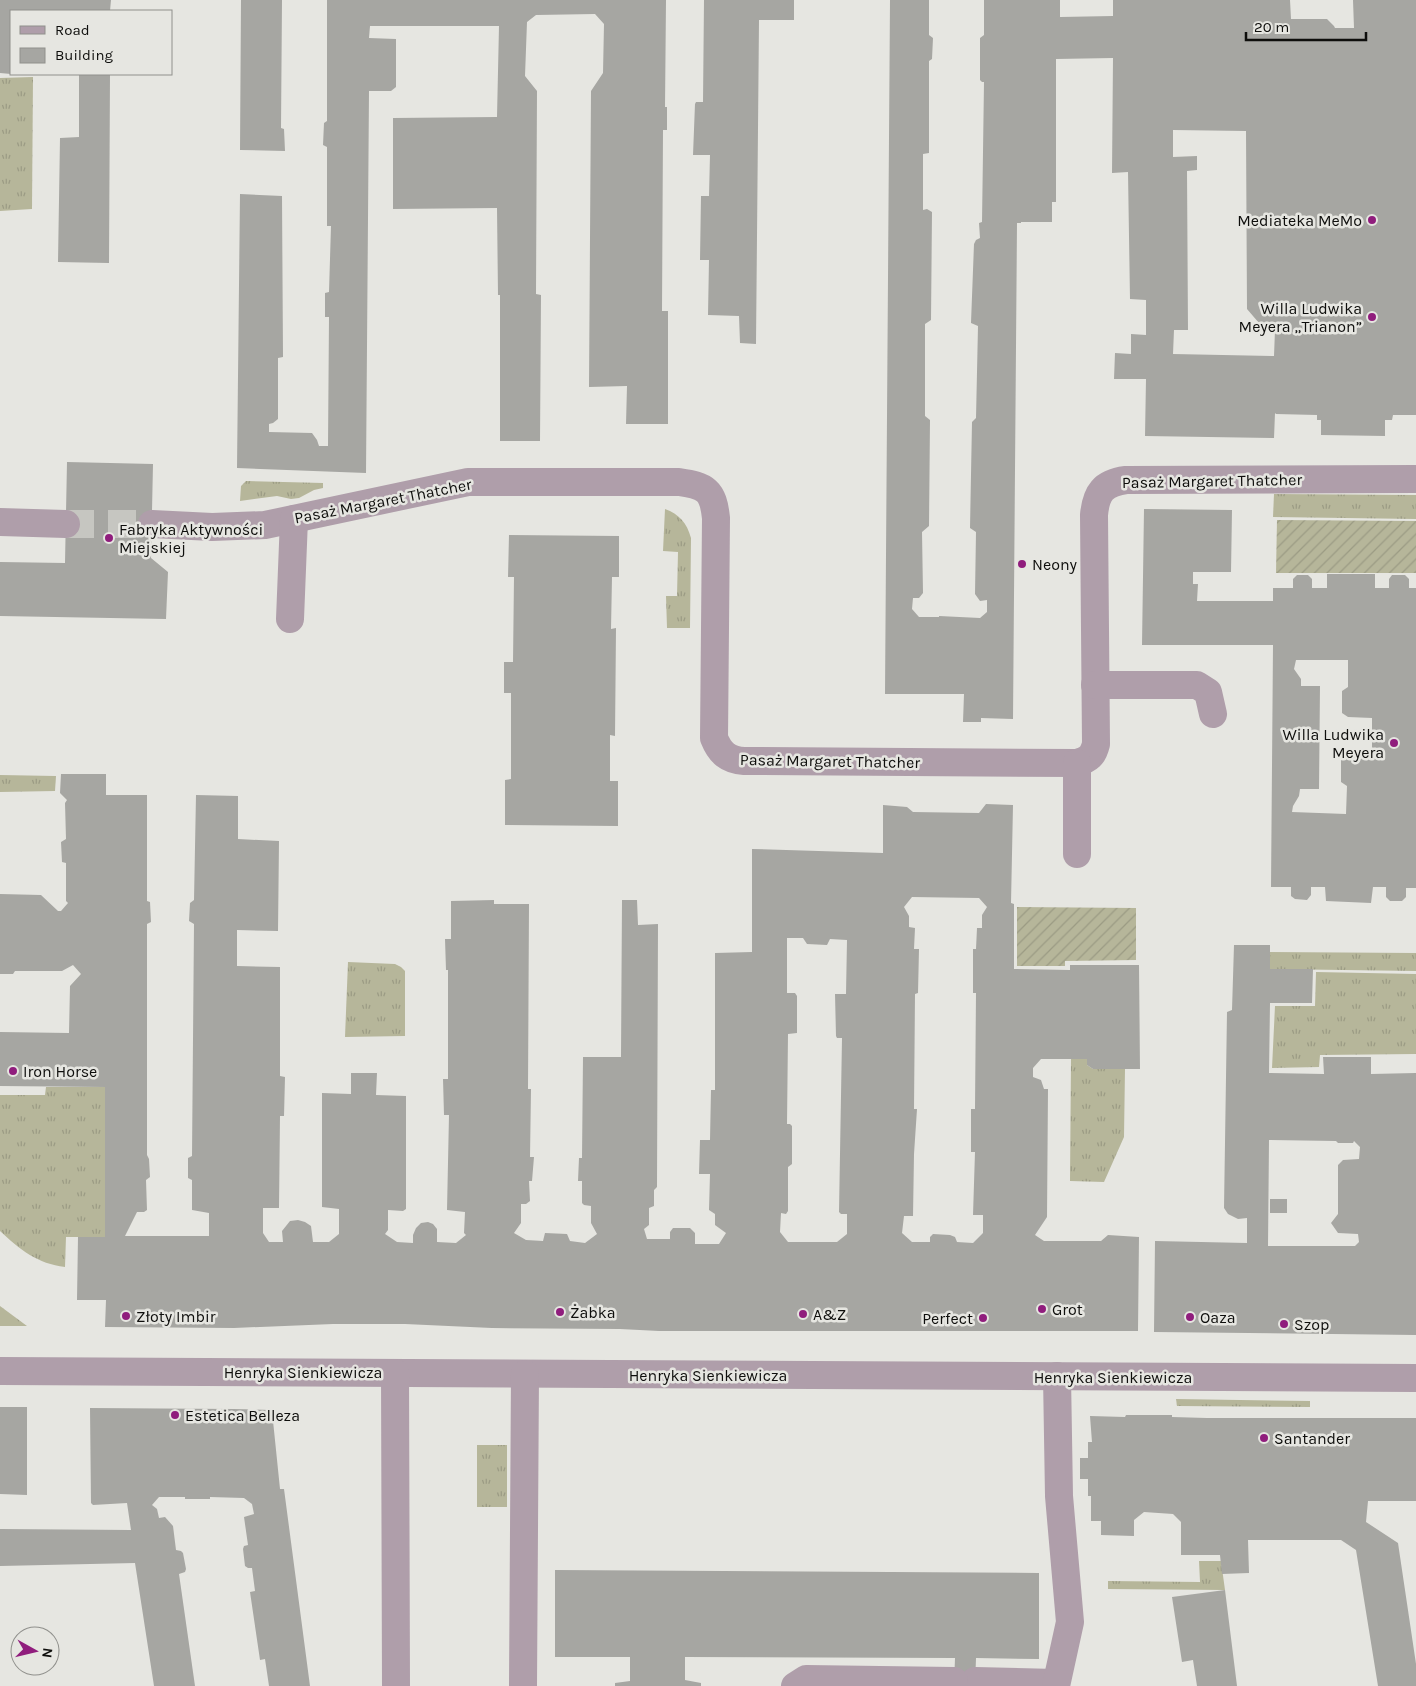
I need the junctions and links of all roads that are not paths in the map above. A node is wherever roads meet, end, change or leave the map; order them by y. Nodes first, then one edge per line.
1 (1416, 479) edge
2 (294, 519) junction
3 (0, 522) edge
4 (66, 524) tunnel mouth
5 (152, 524) tunnel mouth
6 (290, 619) dead end
7 (1096, 685) junction
8 (1213, 714) dead end
9 (1077, 764) junction
10 (1077, 854) dead end
11 (0, 1371) edge
12 (395, 1373) junction
13 (526, 1374) junction
14 (1057, 1376) junction
15 (1416, 1378) edge
16 (1056, 1684) edge
17 (396, 1686) edge
18 (523, 1686) edge
19 (795, 1686) edge

1 - 7 street, Pasaż Margaret Thatcher
2 - 5 street, Pasaż Margaret Thatcher
2 - 6 street
2 - 9 street, Pasaż Margaret Thatcher
3 - 4 street
7 - 8 street
7 - 9 street, Pasaż Margaret Thatcher
9 - 10 street
11 - 12 street, Henryka Sienkiewicza
12 - 13 street, Henryka Sienkiewicza
12 - 17 street
13 - 14 street, Henryka Sienkiewicza
13 - 18 street
14 - 15 street, Henryka Sienkiewicza
14 - 16 street
16 - 19 street

